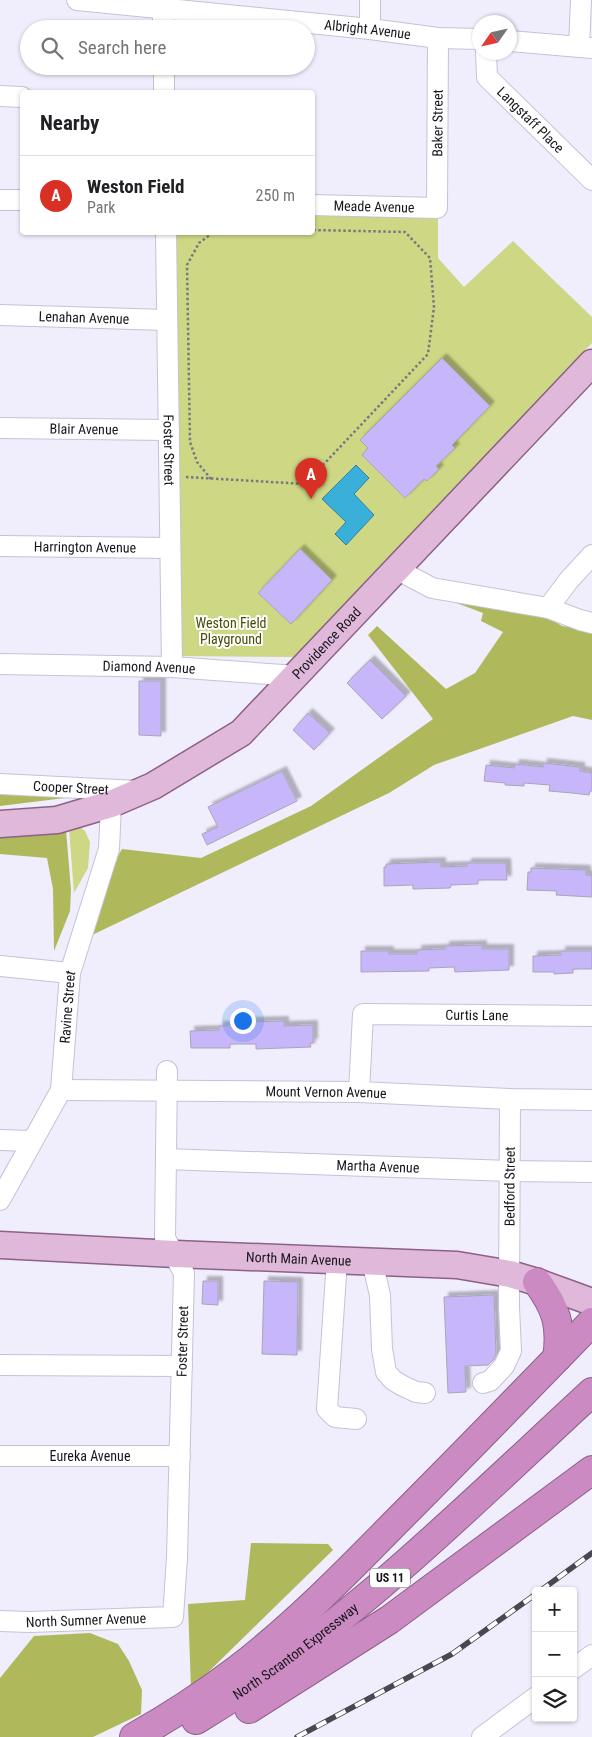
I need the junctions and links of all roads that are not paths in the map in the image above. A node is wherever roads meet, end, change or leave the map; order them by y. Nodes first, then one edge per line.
1 (77, 0) edge
2 (370, 0) edge
3 (581, 0) edge
4 (163, 13) edge
5 (254, 20) edge
6 (315, 25) edge
7 (370, 29) junction
8 (438, 38) junction
9 (472, 39) edge
10 (517, 42) edge
11 (585, 48) edge
12 (486, 60) edge
13 (164, 75) edge
14 (164, 90) edge
15 (0, 96) edge
16 (20, 97) edge
17 (592, 180) edge
18 (0, 200) edge
19 (20, 200) edge
20 (315, 205) edge
21 (437, 208) joint
22 (166, 235) edge
23 (0, 315) edge
24 (167, 320) junction
25 (592, 363) edge
26 (0, 428) edge
27 (168, 430) junction
28 (0, 546) edge
29 (170, 548) junction
30 (592, 556) edge
31 (396, 569) junction
32 (548, 608) junction
33 (592, 623) edge
34 (0, 664) edge
35 (172, 667) junction
36 (296, 676) junction
37 (0, 784) edge
38 (141, 791) junction
39 (111, 804) junction
40 (0, 824) edge
41 (0, 966) edge
42 (70, 973) junction
43 (592, 1016) edge
44 (167, 1070) dead end
45 (61, 1090) junction
46 (166, 1091) junction
47 (359, 1092) junction
48 (510, 1099) junction
49 (592, 1100) edge
50 (0, 1140) edge
51 (32, 1141) junction
52 (166, 1159) junction
53 (510, 1171) junction
54 (592, 1172) edge
55 (0, 1200) edge
56 (0, 1245) edge
57 (175, 1254) junction
58 (336, 1260) junction
59 (372, 1261) junction
60 (510, 1274) junction
61 (537, 1282) junction
62 (592, 1302) edge
63 (592, 1322) edge
64 (557, 1358) junction
65 (0, 1365) edge
66 (182, 1366) junction
67 (483, 1383) dead end
68 (592, 1392) edge
69 (424, 1393) dead end
70 (592, 1417) edge
71 (356, 1419) dead end
72 (0, 1456) edge
73 (180, 1456) junction
74 (592, 1470) edge
75 (173, 1616) joint
76 (0, 1621) edge
77 (592, 1654) edge
78 (577, 1666) edge
79 (532, 1700) edge
80 (249, 1709) junction
81 (134, 1737) edge
82 (166, 1737) edge
83 (204, 1737) edge
84 (482, 1737) edge

1 - 4 street, Albright Avenue
2 - 7 street
3 - 11 street
4 - 5 street, Albright Avenue
6 - 7 street, Albright Avenue
7 - 8 street, Albright Avenue
8 - 9 street, Albright Avenue
8 - 21 street, Baker Street
10 - 11 street
12 - 17 street, Langstaff Place
13 - 14 street
15 - 16 street
18 - 19 street
20 - 21 street, Meade Avenue
22 - 24 street, Foster Street
23 - 24 street, Lenahan Avenue
24 - 27 street, Foster Street
25 - 31 main road, Providence Road
26 - 27 street, Blair Avenue
27 - 29 street, Foster Street
28 - 29 street, Harrington Avenue
29 - 35 street, Foster Street
30 - 32 street
31 - 32 street
31 - 36 main road, Providence Road
32 - 33 street
34 - 35 street, Diamond Avenue
35 - 36 street, Diamond Avenue
36 - 38 main road, Providence Road
37 - 38 street, Cooper Street
38 - 39 main road, Providence Road
39 - 40 main road, Providence Road
39 - 42 street, Ravine Street
41 - 42 street
42 - 45 street, Ravine Street
43 - 47 street, Curtis Lane
44 - 46 street, Foster Street
45 - 46 street, Mount Vernon Avenue
45 - 51 street, Ravine Street
46 - 47 street, Mount Vernon Avenue
46 - 52 street, Foster Street
47 - 48 street, Mount Vernon Avenue
48 - 49 street, Mount Vernon Avenue
48 - 53 street, Bedford Street
50 - 51 street
51 - 55 street, Ravine Street
52 - 53 street, Martha Avenue
52 - 57 street, Foster Street
53 - 54 street, Martha Avenue
53 - 60 street, Bedford Street
56 - 57 main road, North Main Avenue
57 - 58 main road, North Main Avenue
57 - 66 street, Foster Street
58 - 59 main road, North Main Avenue
58 - 71 street
59 - 60 main road, North Main Avenue
59 - 69 street
60 - 61 main road, North Main Avenue
60 - 67 street, Bedford Street
61 - 62 main road, North Main Avenue
61 - 64 highway
63 - 64 highway
64 - 81 highway
65 - 66 street
66 - 73 street, Foster Street
68 - 82 highway, North Scranton Expressway / US 11
70 - 80 highway, North Scranton Expressway / US 11
72 - 73 street, Eureka Avenue
73 - 75 street, Foster Street
74 - 80 highway
75 - 76 street, North Sumner Avenue
77 - 78 street
79 - 84 street
80 - 83 highway, North Scranton Expressway / US 11

